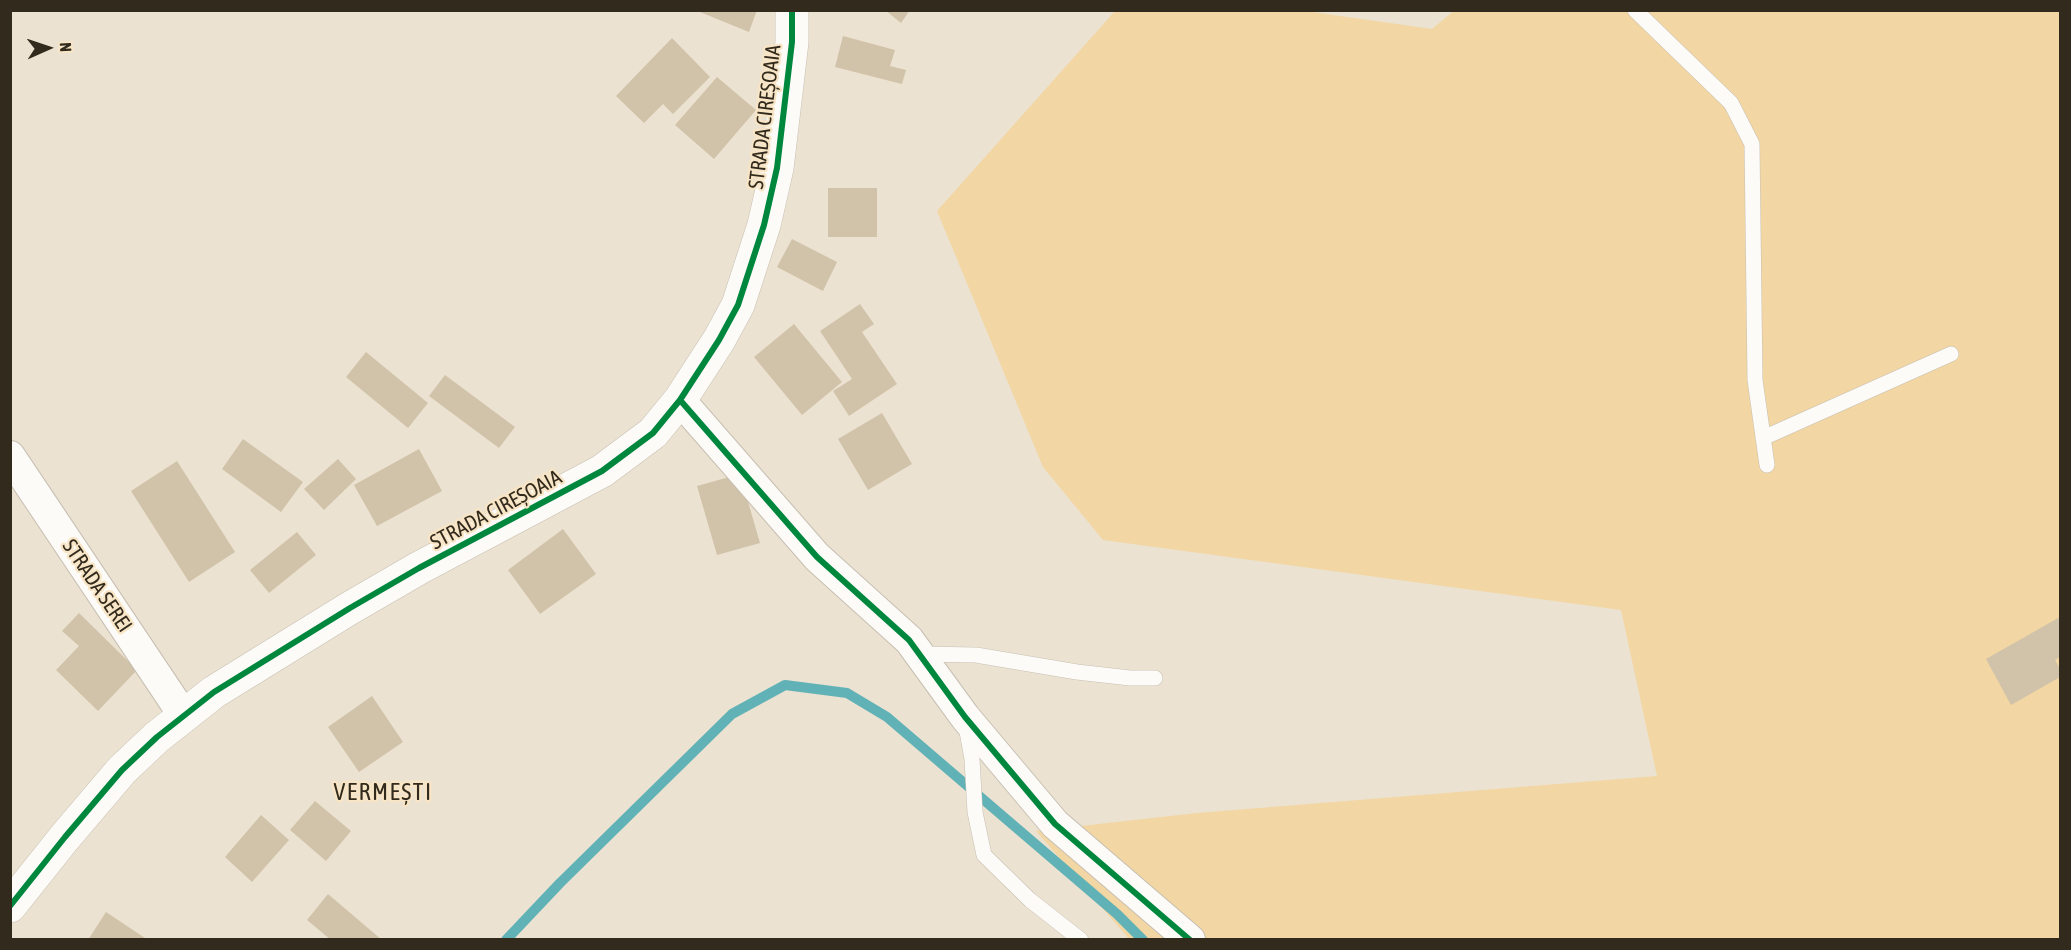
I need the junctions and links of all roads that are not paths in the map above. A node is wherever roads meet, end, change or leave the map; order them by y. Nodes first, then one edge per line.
1 (792, 10) edge
2 (1635, 10) edge
3 (1951, 354) dead end
4 (680, 400) junction
5 (1763, 438) junction
6 (10, 456) edge
7 (1767, 465) dead end
8 (920, 654) junction
9 (1155, 678) dead end
10 (184, 716) junction
11 (965, 717) junction
12 (10, 906) edge
13 (1081, 939) edge
14 (1190, 939) edge

1 - 4 street, STRADA CIREȘOAIA
2 - 5 lane
3 - 5 lane
4 - 8 street
4 - 10 street, STRADA CIREȘOAIA
5 - 7 lane
6 - 10 street, STRADA SEREI
8 - 9 lane
8 - 11 street
10 - 12 street, STRADA CIREȘOAIA
11 - 13 lane
11 - 14 street

